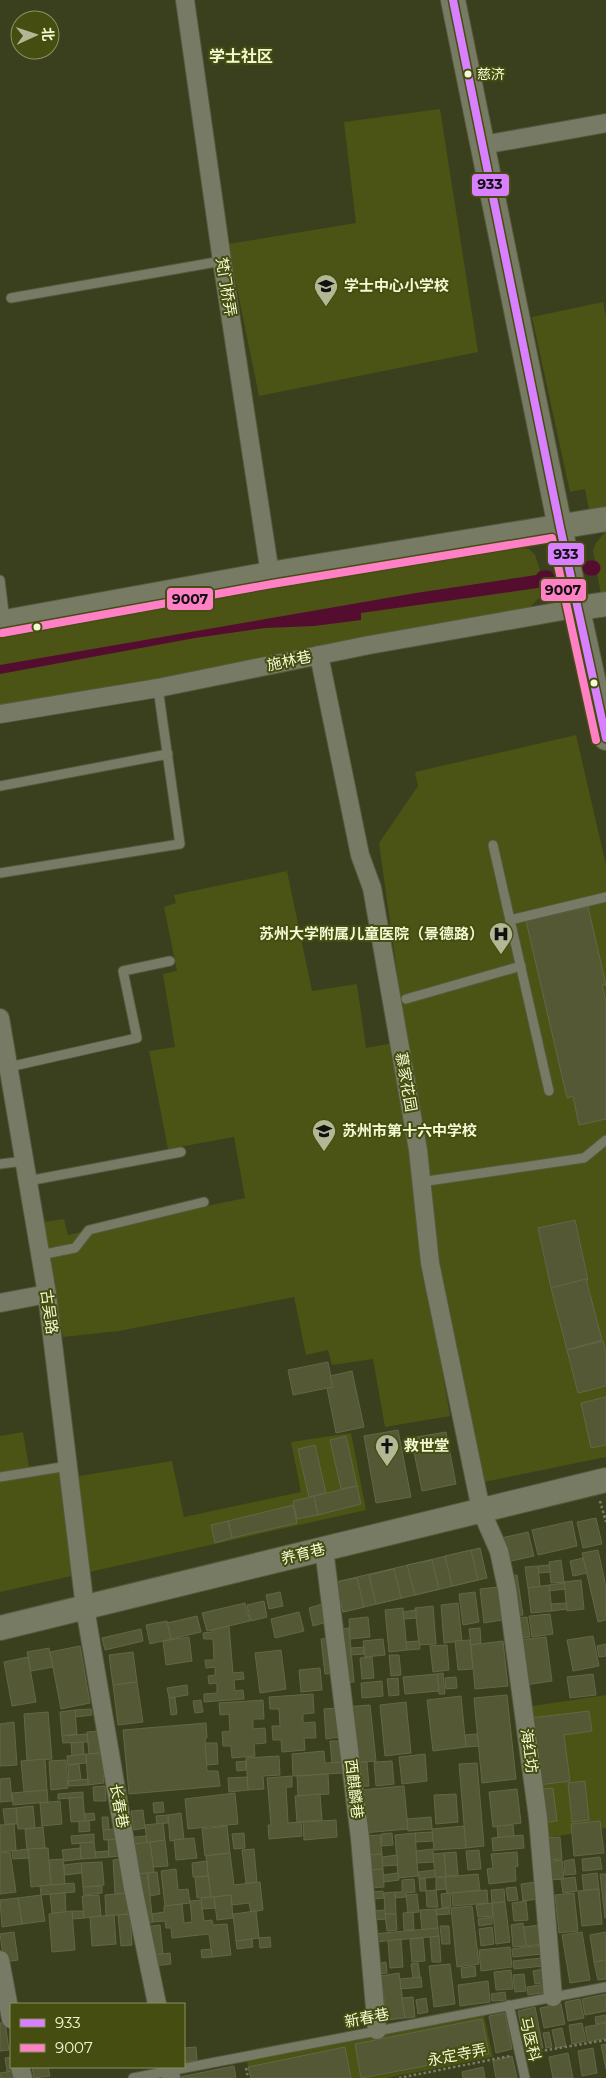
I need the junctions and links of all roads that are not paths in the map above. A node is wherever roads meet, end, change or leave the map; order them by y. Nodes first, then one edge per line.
1 (185, 0) edge
2 (453, 0) edge
3 (606, 124) edge
4 (483, 145) junction
5 (222, 261) junction
6 (11, 298) dead end
7 (606, 519) edge
8 (560, 527) junction
9 (270, 574) junction
10 (0, 580) edge
11 (606, 604) edge
12 (579, 608) junction
13 (2, 622) edge
14 (319, 656) junction
15 (158, 688) junction
16 (0, 714) edge
17 (606, 738) edge
18 (168, 754) junction
19 (0, 786) edge
20 (494, 845) dead end
21 (0, 873) edge
22 (606, 897) edge
23 (510, 920) junction
24 (170, 961) dead end
25 (521, 966) junction
26 (406, 999) dead end
27 (0, 1018) edge
28 (9, 1067) junction
29 (549, 1091) dead end
30 (606, 1140) edge
31 (181, 1152) dead end
32 (24, 1161) junction
33 (0, 1164) edge
34 (28, 1181) junction
35 (421, 1182) junction
36 (204, 1202) dead end
37 (40, 1255) junction
38 (47, 1294) junction
39 (0, 1303) edge
40 (68, 1466) junction
41 (0, 1477) edge
42 (606, 1480) edge
43 (482, 1510) junction
44 (324, 1549) junction
45 (85, 1608) junction
46 (0, 1628) edge
47 (0, 1960) edge
48 (606, 1987) edge
49 (553, 1997) junction
50 (156, 2003) edge
51 (509, 2005) junction
52 (10, 2014) edge
53 (377, 2030) junction
54 (170, 2072) edge
55 (134, 2078) edge
56 (525, 2078) edge

1 - 5 street, 梵门桥弄
2 - 4 main road
3 - 4 street
4 - 8 main road
5 - 6 lane
5 - 9 street, 梵门桥弄
7 - 8 main road
8 - 9 main road
8 - 12 main road
9 - 13 main road
10 - 13 lane
11 - 12 main road
12 - 14 street, 施林巷
12 - 17 main road
14 - 15 street, 施林巷
14 - 35 street, 慕家花园
15 - 16 street, 施林巷
15 - 18 lane
18 - 19 lane
18 - 21 lane
20 - 23 lane
22 - 23 lane
23 - 25 lane
24 - 28 lane
25 - 26 lane
25 - 29 lane
27 - 28 street, 古吴路
28 - 32 street, 古吴路
30 - 35 lane
31 - 34 lane
32 - 33 lane
32 - 34 street, 古吴路
34 - 37 street, 古吴路
35 - 43 street, 慕家花园
36 - 37 lane
37 - 38 street, 古吴路
38 - 39 street
38 - 40 street, 古吴路
40 - 41 lane
40 - 45 street, 古吴路
42 - 43 main road, 养育巷
43 - 44 main road, 养育巷
43 - 49 street, 海红坊
44 - 45 main road, 养育巷
44 - 53 street, 西麒麟巷
45 - 46 main road, 养育巷
45 - 50 street, 长春巷
47 - 52 street
48 - 49 lane, 新春巷
49 - 51 lane, 新春巷
51 - 53 lane, 新春巷
51 - 56 lane, 马医科
53 - 54 lane, 新春巷
54 - 55 lane, 新春巷

